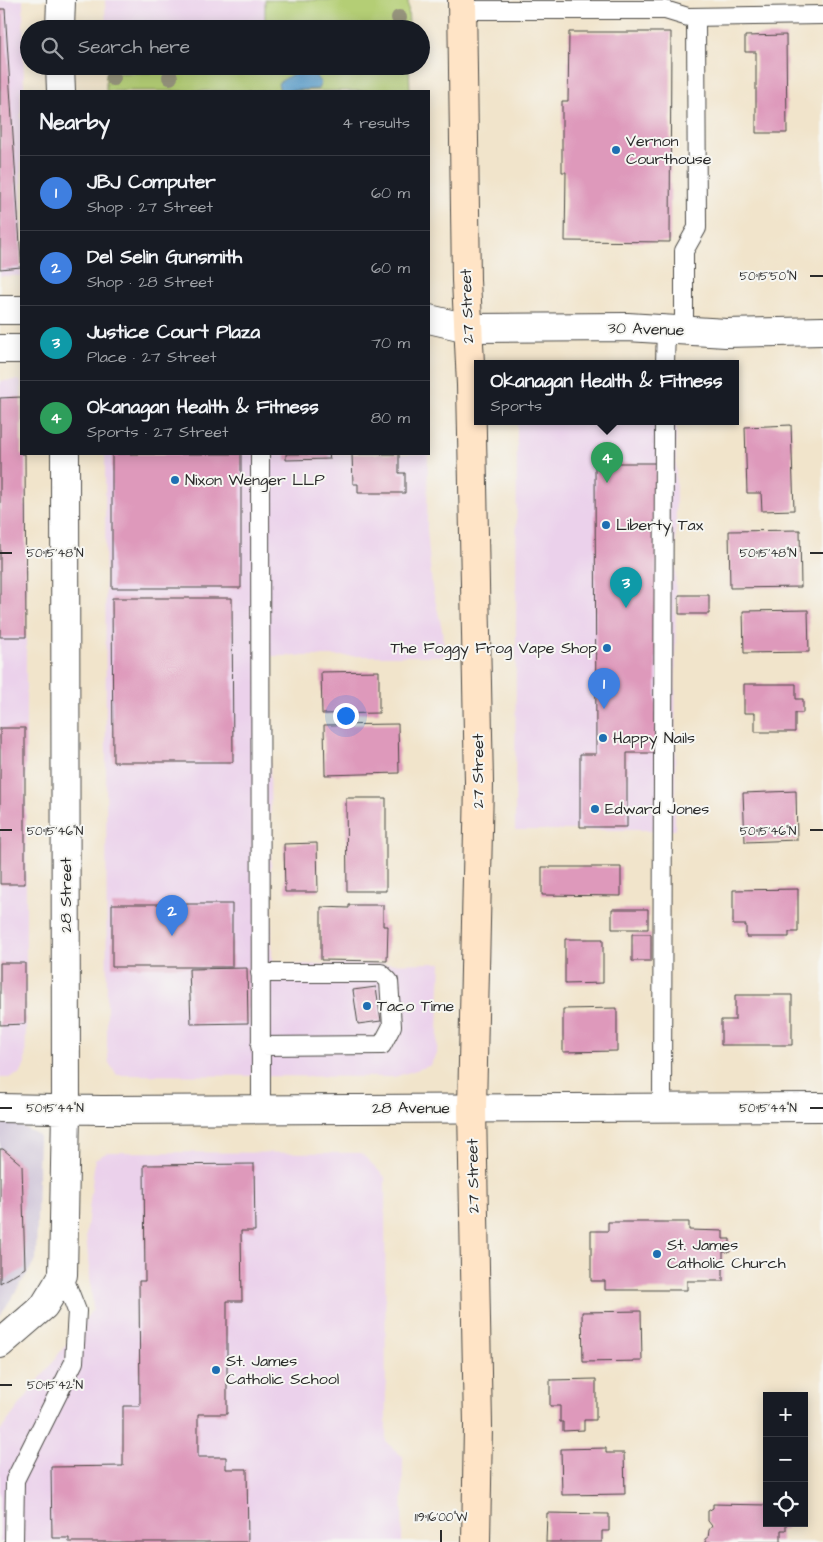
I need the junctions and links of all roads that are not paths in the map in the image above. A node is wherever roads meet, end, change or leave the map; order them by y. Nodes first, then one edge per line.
1 (61, 0) edge
2 (462, 5) edge
3 (665, 5) edge
4 (823, 15) edge
5 (696, 17) junction
6 (60, 20) edge
7 (60, 75) edge
8 (61, 90) edge
9 (0, 310) edge
10 (20, 310) edge
11 (430, 319) edge
12 (468, 328) junction
13 (675, 329) junction
14 (823, 331) edge
15 (430, 339) edge
16 (0, 348) edge
17 (20, 349) edge
18 (666, 360) edge
19 (664, 425) edge
20 (65, 455) edge
21 (260, 455) edge
22 (260, 973) junction
23 (260, 1046) junction
24 (662, 1107) junction
25 (823, 1107) edge
26 (0, 1108) edge
27 (261, 1108) junction
28 (472, 1109) junction
29 (66, 1110) junction
30 (63, 1276) junction
31 (0, 1344) edge
32 (14, 1542) edge
33 (476, 1542) edge

1 - 6 street
2 - 3 lane
2 - 12 main road, 27 Street
3 - 5 lane
4 - 5 lane
5 - 13 lane
7 - 8 street
9 - 10 street
11 - 12 street, 30 Avenue
12 - 13 street, 30 Avenue
12 - 15 street, 30 Avenue
12 - 28 main road, 27 Street
13 - 14 street, 30 Avenue
13 - 18 lane
16 - 17 street
19 - 24 lane
20 - 29 street, 28 Street
21 - 22 lane
22 - 23 lane
22 - 23 lane
23 - 27 lane
24 - 25 street, 28 Avenue
24 - 28 street, 28 Avenue
26 - 29 street, 28 Avenue
27 - 28 street, 28 Avenue
27 - 29 street, 28 Avenue
28 - 33 main road, 27 Street
29 - 30 street, 28 Street
30 - 31 street
30 - 32 lane

